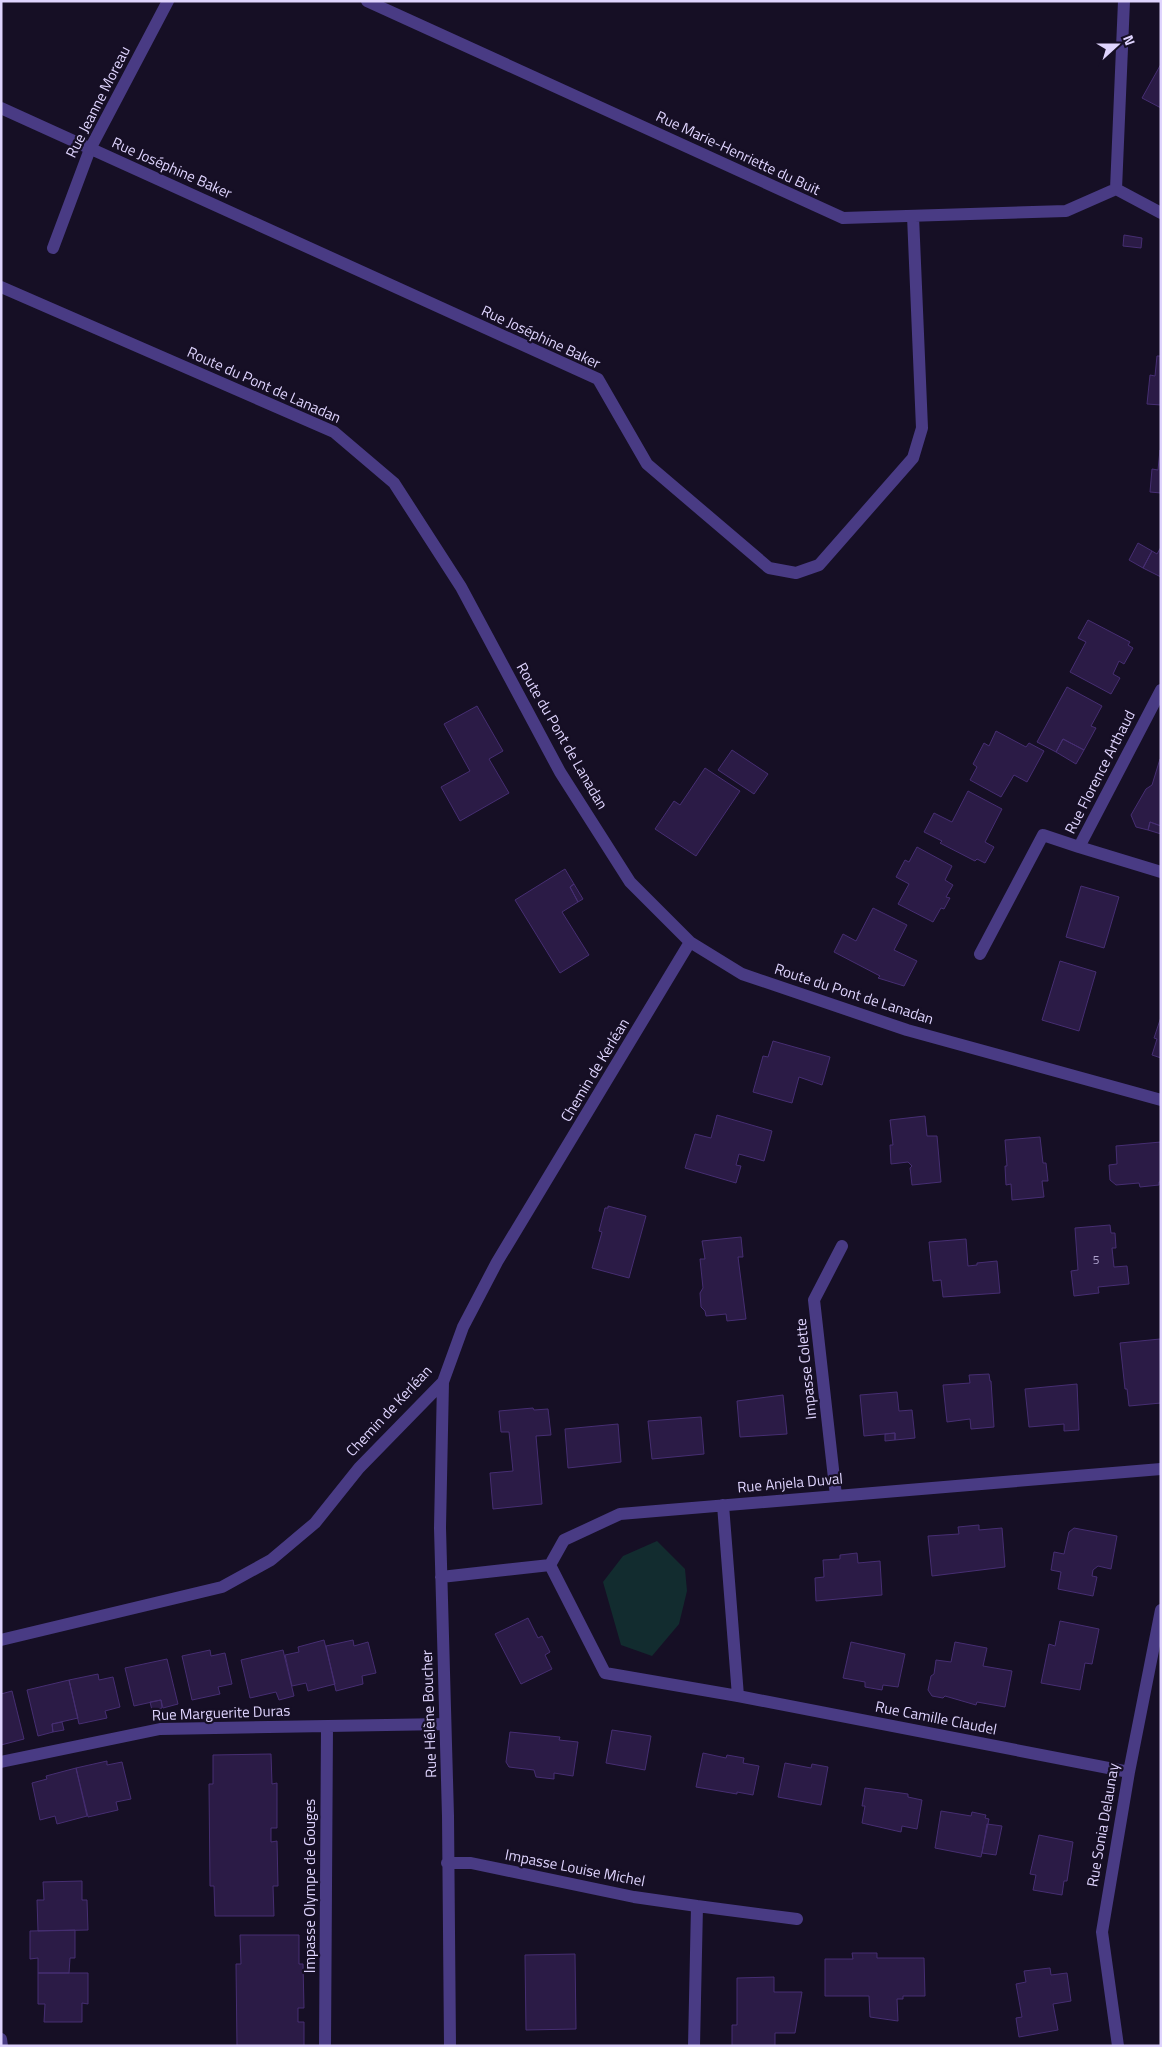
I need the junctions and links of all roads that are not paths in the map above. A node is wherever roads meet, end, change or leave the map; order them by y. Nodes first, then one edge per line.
1 (168, 1) edge
2 (367, 1) edge
3 (1124, 1) edge
4 (1, 108) edge
5 (90, 149) junction
6 (1116, 189) junction
7 (1161, 213) edge
8 (913, 216) junction
9 (52, 248) dead end
10 (1, 287) edge
11 (1161, 690) edge
12 (1079, 847) junction
13 (1161, 872) edge
14 (690, 942) junction
15 (980, 954) dead end
16 (1161, 1100) edge
17 (842, 1246) dead end
18 (443, 1382) junction
19 (1161, 1469) edge
20 (836, 1496) junction
21 (723, 1505) junction
22 (550, 1565) junction
23 (441, 1576) junction
24 (1161, 1610) edge
25 (1, 1640) edge
26 (738, 1696) junction
27 (445, 1724) junction
28 (327, 1727) junction
29 (1, 1762) edge
30 (1128, 1772) junction
31 (447, 1863) junction
32 (697, 1906) junction
33 (797, 1919) dead end
34 (1, 2039) edge
35 (2, 2046) edge
36 (325, 2046) edge
37 (450, 2046) edge
38 (694, 2046) edge
39 (1118, 2046) edge

1 - 5 street, Rue Jeanne Moreau
2 - 8 street, Rue Marie-Henriette du Buit
3 - 6 street
4 - 5 street, Rue Joséphine Baker
5 - 8 street, Rue Joséphine Baker
5 - 9 street, Rue Jeanne Moreau
6 - 7 street
6 - 8 street, Rue Marie-Henriette du Buit
10 - 14 street, Route du Pont de Lanadan
11 - 12 street, Rue Florence Arthaud
12 - 13 street, Rue Florence Arthaud
12 - 15 street
14 - 16 street, Route du Pont de Lanadan
14 - 18 street, Chemin de Kerléan
17 - 20 street, Impasse Colette
18 - 23 street, Rue Hélène Boucher
18 - 25 street, Chemin de Kerléan
19 - 20 street, Rue Anjela Duval
20 - 21 street, Rue Anjela Duval
21 - 22 street, Rue Anjela Duval
21 - 26 street
22 - 23 street
22 - 26 street, Rue Camille Claudel
23 - 27 street, Rue Hélène Boucher
24 - 30 street, Rue Sonia Delaunay
26 - 30 street, Rue Camille Claudel
27 - 28 street, Rue Marguerite Duras
27 - 31 street, Rue Hélène Boucher
28 - 29 street, Rue Marguerite Duras
28 - 36 street, Impasse Olympe de Gouges
30 - 39 street, Rue Sonia Delaunay
31 - 32 street, Impasse Louise Michel
31 - 37 street, Rue Hélène Boucher
32 - 33 street, Impasse Louise Michel
32 - 38 street
34 - 35 street

